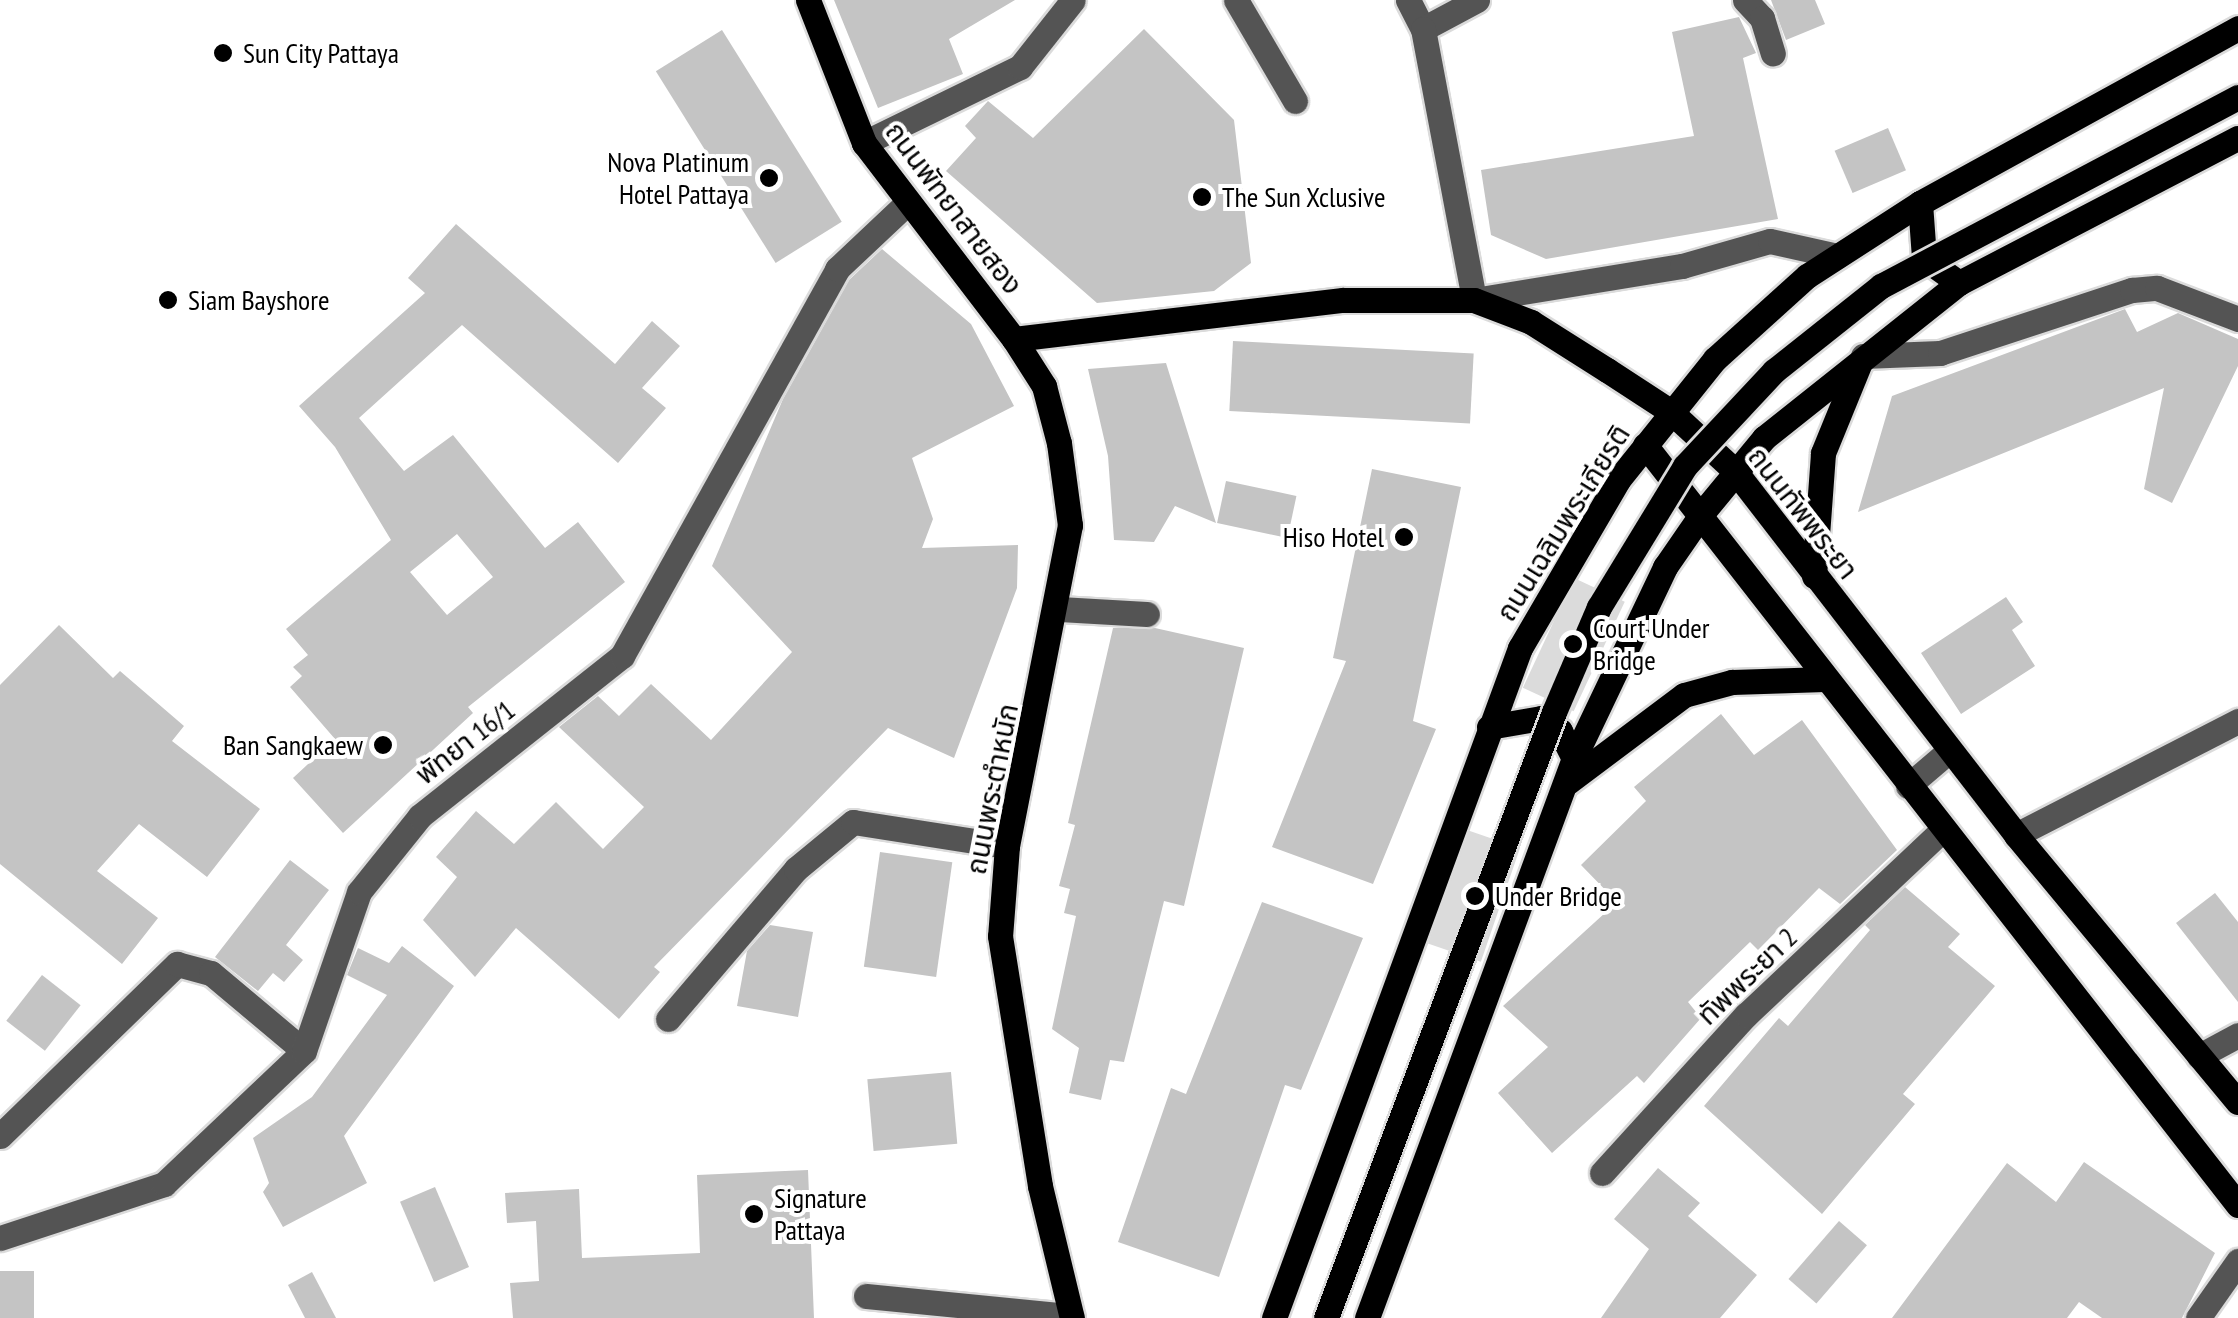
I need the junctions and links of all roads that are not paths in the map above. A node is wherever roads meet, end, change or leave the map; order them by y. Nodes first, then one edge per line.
1 (808, 0) edge
2 (1073, 0) edge
3 (1236, 0) edge
4 (1408, 0) edge
5 (1477, 0) edge
6 (1744, 0) edge
7 (2238, 28) edge
8 (1423, 29) junction
9 (1772, 53) dead end
10 (2238, 97) edge
11 (1294, 101) dead end
12 (2238, 138) edge
13 (864, 144) junction
14 (1920, 203) junction
15 (906, 204) junction
16 (1837, 256) junction
17 (1959, 283) junction
18 (1474, 300) junction
19 (2238, 319) edge
20 (1014, 338) junction
21 (1864, 356) junction
22 (1670, 412) junction
23 (1645, 445) junction
24 (1735, 471) junction
25 (1703, 512) junction
26 (1814, 576) junction
27 (1059, 609) junction
28 (1147, 614) dead end
29 (1825, 679) junction
30 (2238, 721) edge
31 (1488, 728) junction
32 (1949, 751) junction
33 (1571, 770) junction
34 (1908, 786) junction
35 (1942, 830) junction
36 (2016, 835) junction
37 (1007, 846) junction
38 (668, 1019) dead end
39 (2238, 1036) edge
40 (304, 1051) junction
41 (2199, 1056) junction
42 (2238, 1102) edge
43 (0, 1136) edge
44 (1602, 1173) dead end
45 (2238, 1205) edge
46 (0, 1238) edge
47 (2238, 1261) edge
48 (866, 1296) dead end
49 (1072, 1317) edge
50 (1274, 1318) edge
51 (1326, 1318) edge
52 (1367, 1318) edge
53 (2198, 1318) edge

1 - 13 main road, ถนนพัทยาสายสอง
2 - 13 street
3 - 11 street
4 - 8 street
5 - 8 street
6 - 9 street
7 - 14 main road, ถนนเฉลิมพระเกียรติ
8 - 18 street
10 - 51 main road, bridge
12 - 17 main road
13 - 15 main road, ถนนพัทยาสายสอง
14 - 16 main road, ถนนเฉลิมพระเกียรติ
14 - 17 main road
15 - 20 main road, ถนนพัทยาสายสอง
15 - 40 street, พัทยา 16/1
16 - 18 street
16 - 22 main road, ถนนเฉลิมพระเกียรติ
17 - 21 main road
18 - 20 main road, ถนนทัพพระยา
18 - 22 main road, ถนนทัพพระยา
19 - 21 street
20 - 27 main road, ถนนพระตำหนัก
21 - 24 main road
21 - 26 main road
22 - 23 main road, ถนนเฉลิมพระเกียรติ
22 - 24 main road, ถนนทัพพระยา
23 - 25 main road
23 - 31 main road, ถนนเฉลิมพระเกียรติ
24 - 25 main road
24 - 26 main road, ถนนทัพพระยา
25 - 29 main road
25 - 33 main road
26 - 32 main road, ถนนทัพพระยา
27 - 28 street
27 - 37 main road, ถนนพระตำหนัก
29 - 33 main road
29 - 34 main road
30 - 36 street
31 - 33 main road
31 - 50 main road, ถนนเฉลิมพระเกียรติ
32 - 34 street
32 - 36 main road, ถนนทัพพระยา
33 - 52 main road
34 - 35 main road
35 - 44 street, ทัพพระยา 2
35 - 45 main road
36 - 41 main road, ถนนทัพพระยา
37 - 38 street
37 - 49 main road, ถนนพระตำหนัก
39 - 41 street
40 - 43 street
40 - 46 street, พัทยา 16/1
41 - 42 main road, ถนนทัพพระยา
47 - 53 street
48 - 49 street

